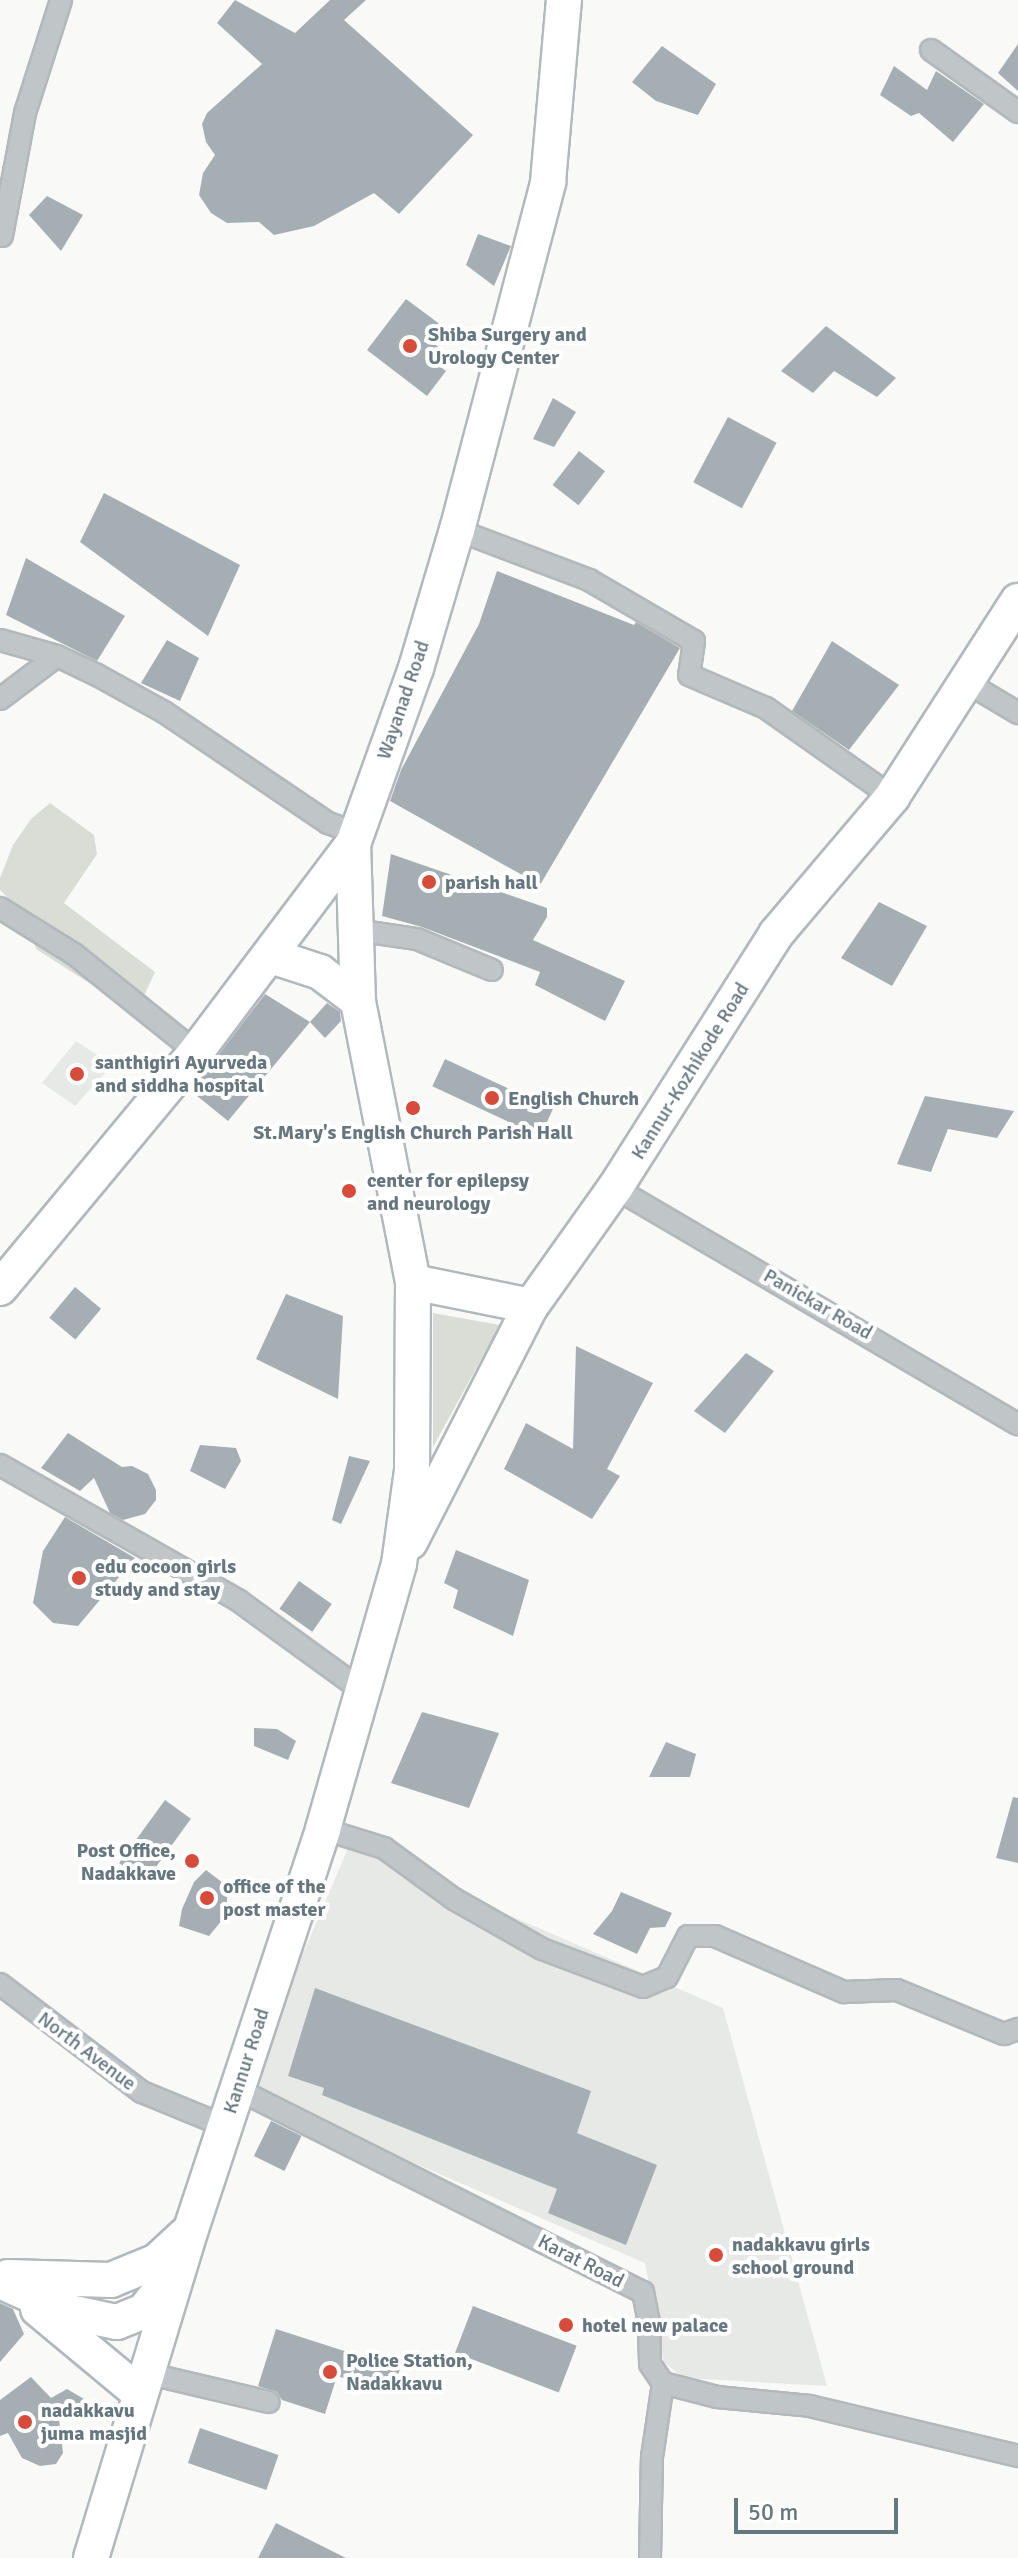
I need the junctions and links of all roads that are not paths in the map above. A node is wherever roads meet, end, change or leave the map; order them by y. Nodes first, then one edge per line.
1 (61, 0) edge
2 (564, 0) edge
3 (931, 50) dead end
4 (1018, 112) edge
5 (2, 236) dead end
6 (457, 530) junction
7 (1018, 601) edge
8 (0, 640) edge
9 (57, 656) junction
10 (966, 682) junction
11 (0, 699) edge
12 (1018, 713) edge
13 (892, 797) junction
14 (355, 839) junction
15 (0, 908) edge
16 (355, 930) junction
17 (271, 956) junction
18 (492, 970) dead end
19 (358, 1001) junction
20 (196, 1052) junction
21 (615, 1188) junction
22 (413, 1282) junction
23 (0, 1288) edge
24 (531, 1306) junction
25 (1018, 1424) edge
26 (0, 1465) edge
27 (399, 1564) junction
28 (363, 1691) junction
29 (323, 1829) junction
30 (0, 1984) edge
31 (1014, 2030) edge
32 (237, 2089) junction
33 (225, 2126) junction
34 (191, 2229) junction
35 (181, 2263) junction
36 (0, 2281) edge
37 (142, 2383) junction
38 (663, 2383) junction
39 (269, 2402) dead end
40 (1018, 2456) edge
41 (91, 2558) edge
42 (650, 2558) edge

1 - 5 street
2 - 6 main road, Wayanad Road
3 - 4 street
6 - 13 street
6 - 14 main road, Wayanad Road
7 - 10 main road, Kannur-Kozhikode Road
8 - 9 street
9 - 11 street
9 - 14 street
10 - 12 street
10 - 13 main road, Kannur-Kozhikode Road
13 - 21 main road, Kannur-Kozhikode Road
14 - 16 main road
14 - 17 main road, Wayanad Road
15 - 20 street
16 - 18 street
16 - 19 main road
17 - 19 main road
17 - 20 main road, Wayanad Road
19 - 22 main road
20 - 23 main road, Wayanad Road
21 - 24 main road, Kannur-Kozhikode Road
21 - 25 street, Panickar Road
22 - 24 main road
22 - 27 main road
24 - 27 main road, Kannur-Kozhikode Road
26 - 28 street
27 - 28 main road, Kannur Road
28 - 29 main road, Kannur Road
29 - 31 street
29 - 32 main road, Kannur Road
30 - 33 street, North Avenue
32 - 33 main road, Kannur Road
32 - 38 street, Karat Road
33 - 34 main road, Kannur Road
34 - 35 main road, Kannur Road
34 - 36 main road
35 - 36 main road
35 - 37 main road, Kannur Road
36 - 37 main road
37 - 39 street
37 - 41 main road, Kannur Road
38 - 40 street
38 - 42 street

